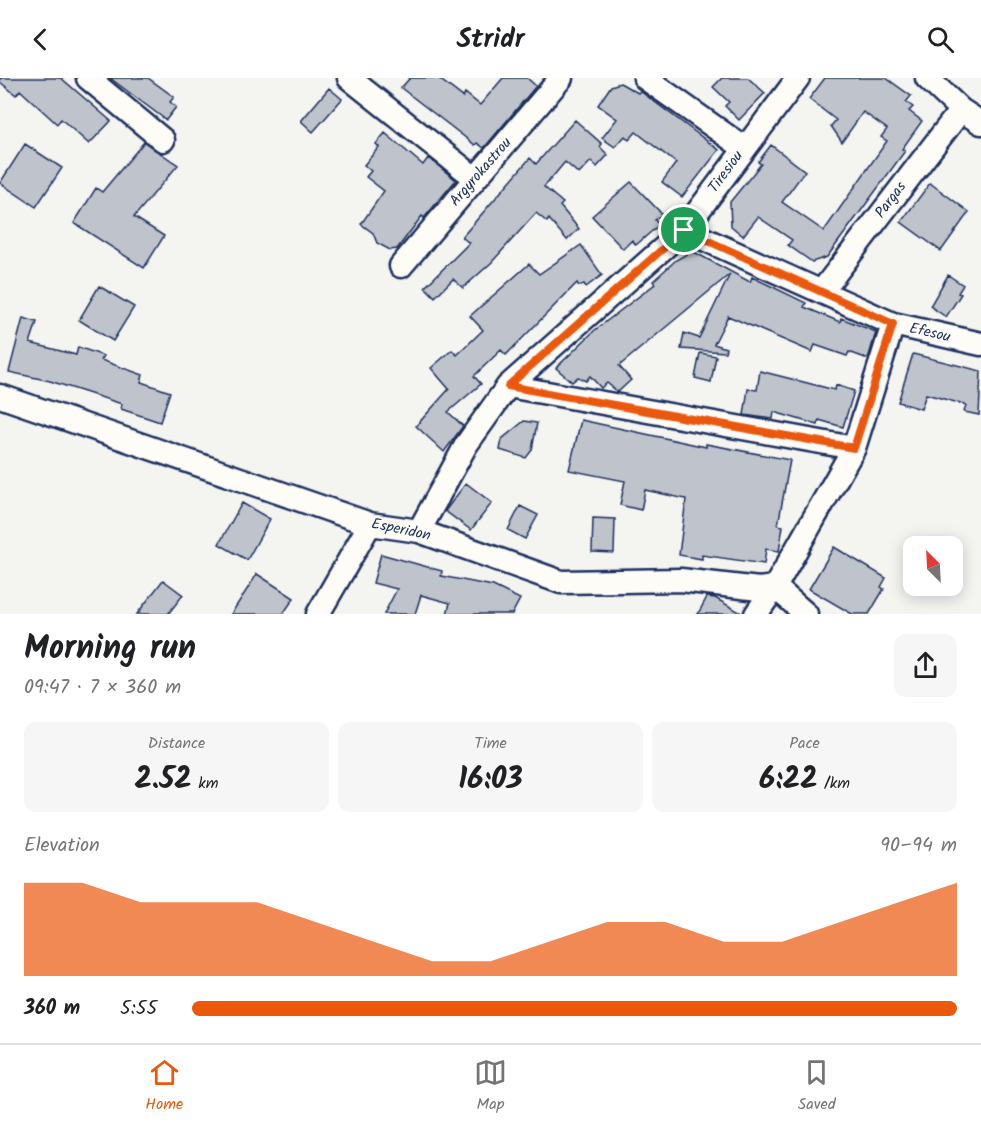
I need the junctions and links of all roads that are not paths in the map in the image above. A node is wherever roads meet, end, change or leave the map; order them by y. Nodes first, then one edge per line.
1 (88, 78) edge
2 (350, 78) edge
3 (561, 78) edge
4 (645, 78) edge
5 (798, 78) edge
6 (927, 78) edge
7 (961, 110) junction
8 (981, 123) edge
9 (164, 140) dead end
10 (744, 148) junction
11 (475, 178) junction
12 (684, 230) junction
13 (401, 266) dead end
14 (822, 291) junction
15 (893, 324) junction
16 (981, 344) edge
17 (508, 386) junction
18 (0, 396) edge
19 (854, 448) junction
20 (370, 524) junction
21 (418, 531) junction
22 (775, 587) junction
23 (318, 614) edge
24 (756, 614) edge
25 (806, 614) edge

1 - 9 street
2 - 11 street
3 - 11 street, Argyrokastrou
4 - 10 street
5 - 10 street, Tiresiou
6 - 7 street
7 - 8 street
7 - 14 street, Pargas
10 - 12 street, Tiresiou
11 - 13 street, Argyrokastrou
12 - 14 street, Efesou
12 - 17 street, Tiresiou
14 - 15 street, Efesou
15 - 16 street, Efesou
15 - 19 street
17 - 19 street
17 - 21 street, Tiresiou
18 - 20 street, Esperidon
19 - 22 street
20 - 21 street, Esperidon
20 - 23 street
21 - 22 street, Esperidon
22 - 24 street
22 - 25 street

